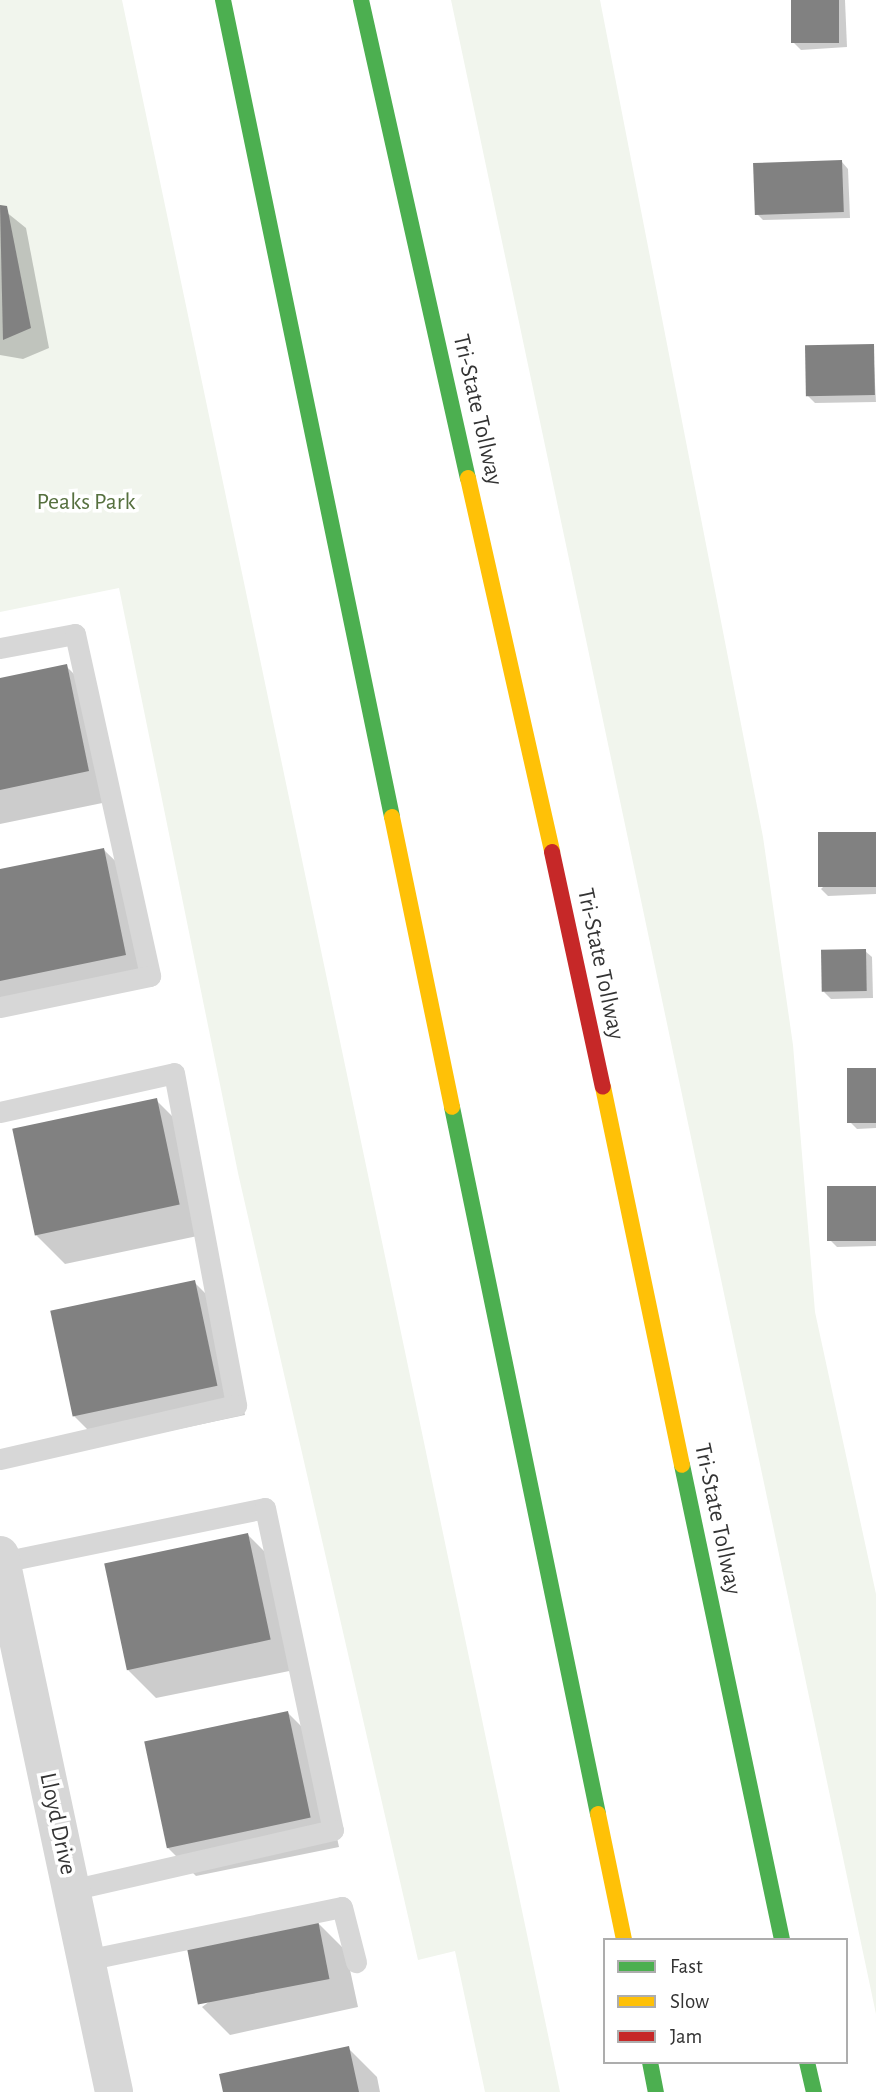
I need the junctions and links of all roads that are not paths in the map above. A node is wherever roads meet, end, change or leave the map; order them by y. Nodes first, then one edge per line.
1 (223, 0) edge
2 (361, 0) edge
3 (0, 648) edge
4 (0, 1007) edge
5 (0, 1112) edge
6 (0, 1459) edge
7 (1, 1559) edge
8 (71, 1890) junction
9 (624, 1938) edge
10 (782, 1938) edge
11 (86, 1960) junction
12 (356, 1962) dead end
13 (650, 2064) edge
14 (807, 2064) edge
15 (114, 2092) edge
16 (656, 2092) edge
17 (814, 2092) edge

1 - 9 highway
2 - 10 highway, Tri-State Tollway
3 - 4 lane
5 - 6 lane
7 - 8 street, Lloyd Drive
7 - 8 lane
8 - 11 street, Lloyd Drive
11 - 12 lane
11 - 15 street, Lloyd Drive
13 - 16 highway
14 - 17 highway

